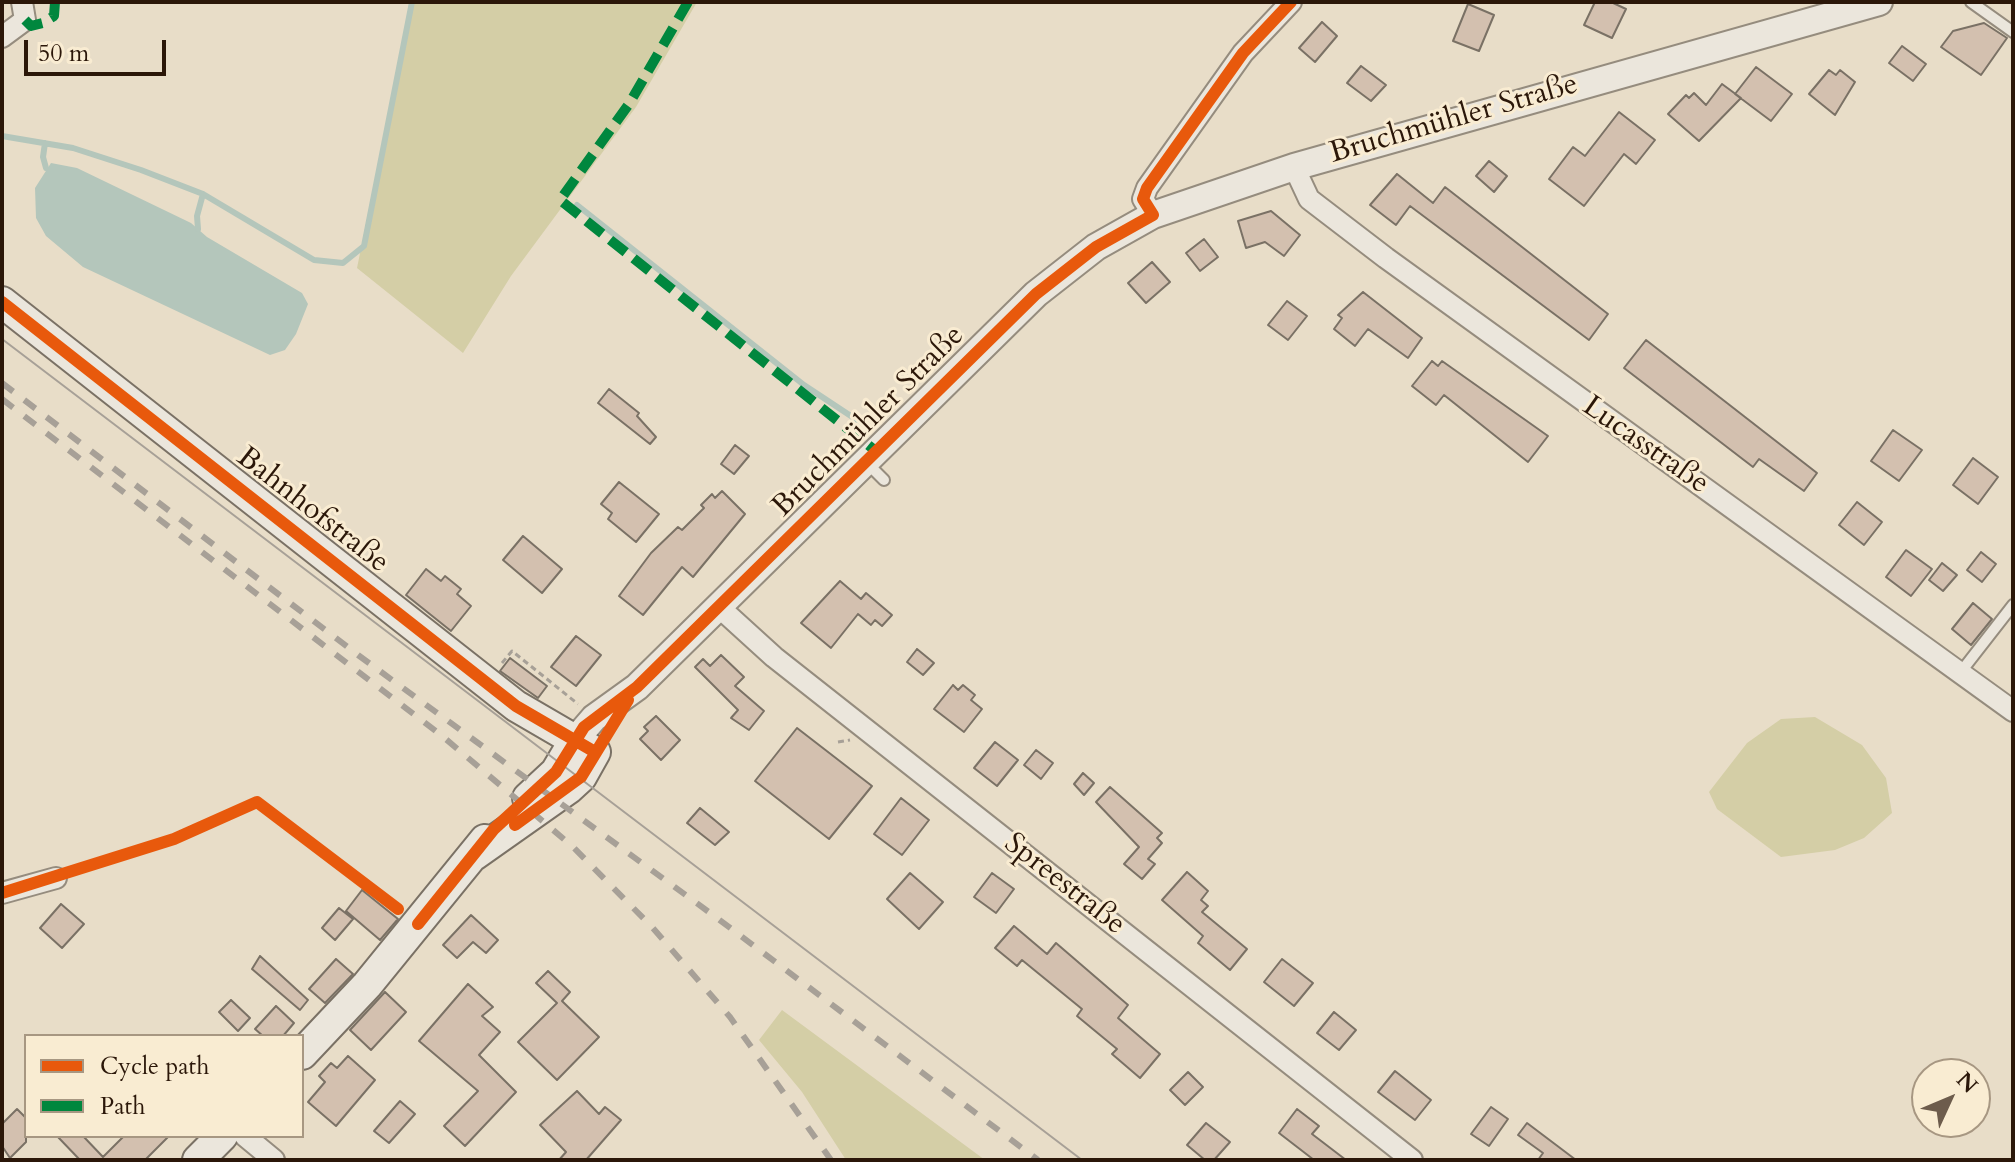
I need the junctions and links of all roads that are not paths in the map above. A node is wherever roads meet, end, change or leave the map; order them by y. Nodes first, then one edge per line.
1 (1291, 2) edge
2 (1879, 2) edge
3 (1971, 2) edge
4 (24, 11) edge
5 (2013, 32) edge
6 (2, 37) edge
7 (1294, 167) junction
8 (1153, 215) junction
9 (2, 302) edge
10 (2013, 605) edge
11 (719, 607) junction
12 (1960, 673) junction
13 (2013, 711) edge
14 (585, 746) junction
15 (56, 878) dead end
16 (2, 893) edge
17 (304, 1052) edge
18 (220, 1138) edge
19 (247, 1138) edge
20 (198, 1160) edge
21 (274, 1160) edge
22 (1412, 1160) edge

1 - 8 street
2 - 7 street, Bruchmühler Straße
3 - 5 lane
4 - 6 street
7 - 8 street, Bruchmühler Straße
7 - 12 street, Lucasstraße
8 - 11 street, Bruchmühler Straße
9 - 14 main road, Bahnhofstraße
10 - 12 lane
11 - 14 street, Bruchmühler Straße
11 - 22 street, Spreestraße
12 - 13 street, Lucasstraße
14 - 17 main road
15 - 16 street
18 - 20 main road
19 - 21 street

